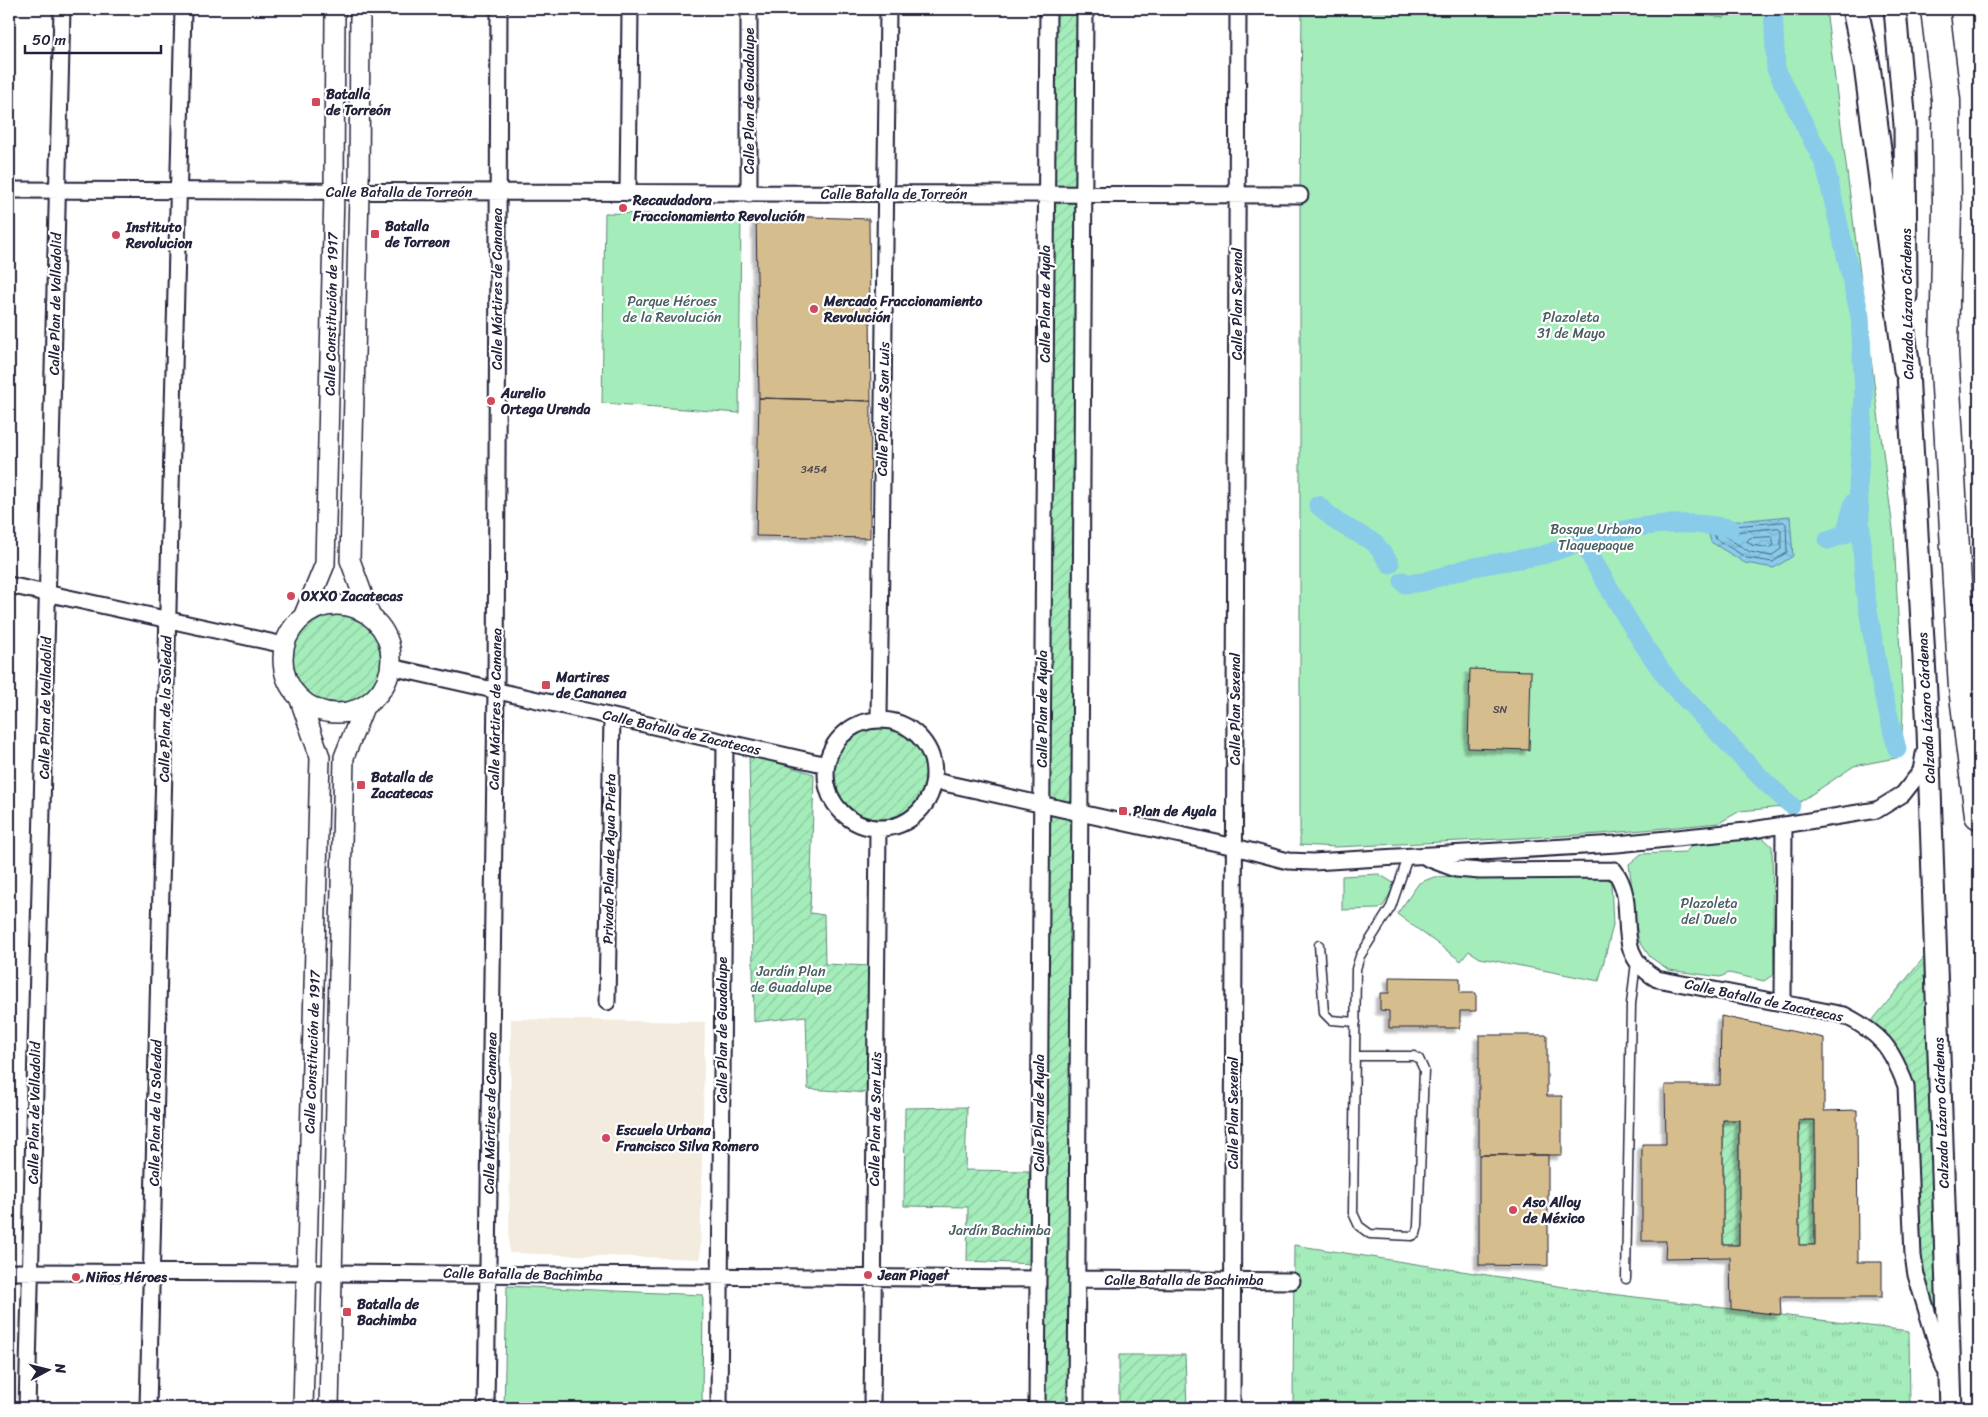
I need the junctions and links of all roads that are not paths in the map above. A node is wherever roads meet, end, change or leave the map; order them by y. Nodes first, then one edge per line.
1 (62, 9) edge
2 (183, 9) edge
3 (336, 9) edge
4 (360, 9) edge
5 (499, 9) edge
6 (630, 9) edge
7 (749, 9) edge
8 (888, 9) edge
9 (1048, 9) edge
10 (1085, 9) edge
11 (1238, 9) edge
12 (1855, 9) edge
13 (1895, 9) edge
14 (1935, 9) edge
15 (9, 190) edge
16 (58, 190) junction
17 (178, 191) junction
18 (334, 192) junction
19 (359, 192) junction
20 (497, 192) junction
21 (628, 193) junction
22 (749, 194) junction
23 (886, 194) junction
24 (1046, 194) junction
25 (1083, 194) junction
26 (1237, 195) junction
27 (1300, 195) dead end
28 (1907, 370) junction
29 (9, 584) edge
30 (48, 593) junction
31 (304, 615) junction
32 (370, 615) junction
33 (168, 619) junction
34 (284, 645) junction
35 (391, 667) junction
36 (496, 691) junction
37 (300, 700) junction
38 (364, 707) junction
39 (612, 717) junction
40 (879, 719) junction
41 (1928, 730) junction
42 (725, 742) junction
43 (827, 765) junction
44 (935, 781) junction
45 (1041, 804) junction
46 (1080, 812) junction
47 (1979, 815) edge
48 (1784, 825) junction
49 (878, 829) junction
50 (1617, 844) junction
51 (1234, 847) junction
52 (1415, 856) junction
53 (1614, 870) junction
54 (1319, 945) dead end
55 (1636, 962) junction
56 (607, 1002) dead end
57 (1783, 1002) junction
58 (1356, 1022) junction
59 (1356, 1056) junction
60 (9, 1272) edge
61 (30, 1272) junction
62 (151, 1272) junction
63 (306, 1272) junction
64 (332, 1273) junction
65 (488, 1274) junction
66 (720, 1276) junction
67 (874, 1278) junction
68 (1038, 1279) junction
69 (1077, 1279) junction
70 (1626, 1279) dead end
71 (1232, 1280) junction
72 (1292, 1281) dead end
73 (1950, 1399) edge
74 (27, 1408) edge
75 (148, 1408) edge
76 (303, 1408) edge
77 (329, 1408) edge
78 (486, 1408) edge
79 (719, 1408) edge
80 (872, 1408) edge
81 (1037, 1408) edge
82 (1076, 1408) edge
83 (1232, 1408) edge

1 - 16 street, Calle Plan de Valladolid
2 - 17 street, Calle Plan de la Soledad
3 - 18 street, Calle Constitución de 1917
4 - 19 street, Calle Constitución de 1917
5 - 20 street, Calle Mártires de Cananea
6 - 21 street
7 - 22 street, Calle Plan de Guadalupe
8 - 23 street, Calle Plan de San Luis
9 - 24 street, Calle Plan de Ayala
10 - 25 street
11 - 26 street, Calle Plan Sexenal
12 - 28 highway
13 - 28 main road, Calzada Lázaro Cárdenas
14 - 47 highway
15 - 16 street, Calle Batalla de Torreón
16 - 17 street, Calle Batalla de Torreón
16 - 30 street, Calle Plan de Valladolid
17 - 18 street, Calle Batalla de Torreón
17 - 33 street, Calle Plan de la Soledad
18 - 19 street, Calle Batalla de Torreón
18 - 31 street, Calle Constitución de 1917
19 - 20 street, Calle Batalla de Torreón
19 - 32 street, Calle Constitución de 1917
20 - 21 street, Calle Batalla de Torreón
20 - 36 street, Calle Mártires de Cananea
21 - 22 street, Calle Batalla de Torreón
22 - 23 street, Calle Batalla de Torreón
23 - 24 street, Calle Batalla de Torreón
23 - 40 street, Calle Plan de San Luis
24 - 25 street, Calle Batalla de Torreón
24 - 45 street, Calle Plan de Ayala
25 - 26 street, Calle Batalla de Torreón
25 - 46 street
26 - 27 street, Calle Batalla de Torreón
26 - 51 street, Calle Plan Sexenal
28 - 41 main road, Calzada Lázaro Cárdenas
29 - 30 street
30 - 33 street
30 - 61 street, Calle Plan de Valladolid
31 - 32 street
31 - 34 street
32 - 35 street
33 - 34 street
33 - 62 street, Calle Plan de la Soledad
34 - 37 street
35 - 36 street, Calle Batalla de Zacatecas
35 - 38 street
36 - 39 street, Calle Batalla de Zacatecas
36 - 65 street, Calle Mártires de Cananea
37 - 38 street
37 - 63 street, Calle Constitución de 1917
38 - 64 street, Calle Constitución de 1917
39 - 42 street, Calle Batalla de Zacatecas
39 - 56 street, Privada Plan de Agua Prieta
40 - 43 street
40 - 44 street
41 - 48 street
41 - 73 main road, Calzada Lázaro Cárdenas
42 - 43 street, Calle Batalla de Zacatecas
42 - 66 street, Calle Plan de Guadalupe
43 - 49 street
44 - 45 street
44 - 49 street
45 - 46 street
45 - 68 street, Calle Plan de Ayala
46 - 51 street
46 - 69 street
48 - 50 street
48 - 57 street
49 - 67 street, Calle Plan de San Luis
50 - 52 street
50 - 53 street
51 - 52 street
51 - 71 street, Calle Plan Sexenal
52 - 53 street
52 - 58 lane
53 - 55 street, Calle Batalla de Zacatecas
54 - 58 lane
55 - 57 street, Calle Batalla de Zacatecas
55 - 70 lane
57 - 73 street, Calle Batalla de Zacatecas
58 - 59 lane
59 - 59 lane
60 - 61 street, Calle Batalla de Bachimba
61 - 62 street, Calle Batalla de Bachimba
61 - 74 street, Calle Plan de Valladolid
62 - 63 street, Calle Batalla de Bachimba
62 - 75 street, Calle Plan de la Soledad
63 - 64 street, Calle Batalla de Bachimba
63 - 76 street, Calle Constitución de 1917
64 - 65 street, Calle Batalla de Bachimba
64 - 77 street, Calle Constitución de 1917
65 - 66 street, Calle Batalla de Bachimba
65 - 78 street, Calle Mártires de Cananea
66 - 67 street, Calle Batalla de Bachimba
66 - 79 street, Calle Plan de Guadalupe
67 - 68 street, Calle Batalla de Bachimba
67 - 80 street, Calle Plan de San Luis
68 - 81 street, Calle Plan de Ayala
69 - 71 street, Calle Batalla de Bachimba
69 - 82 street
71 - 72 street, Calle Batalla de Bachimba
71 - 83 street, Calle Plan Sexenal

